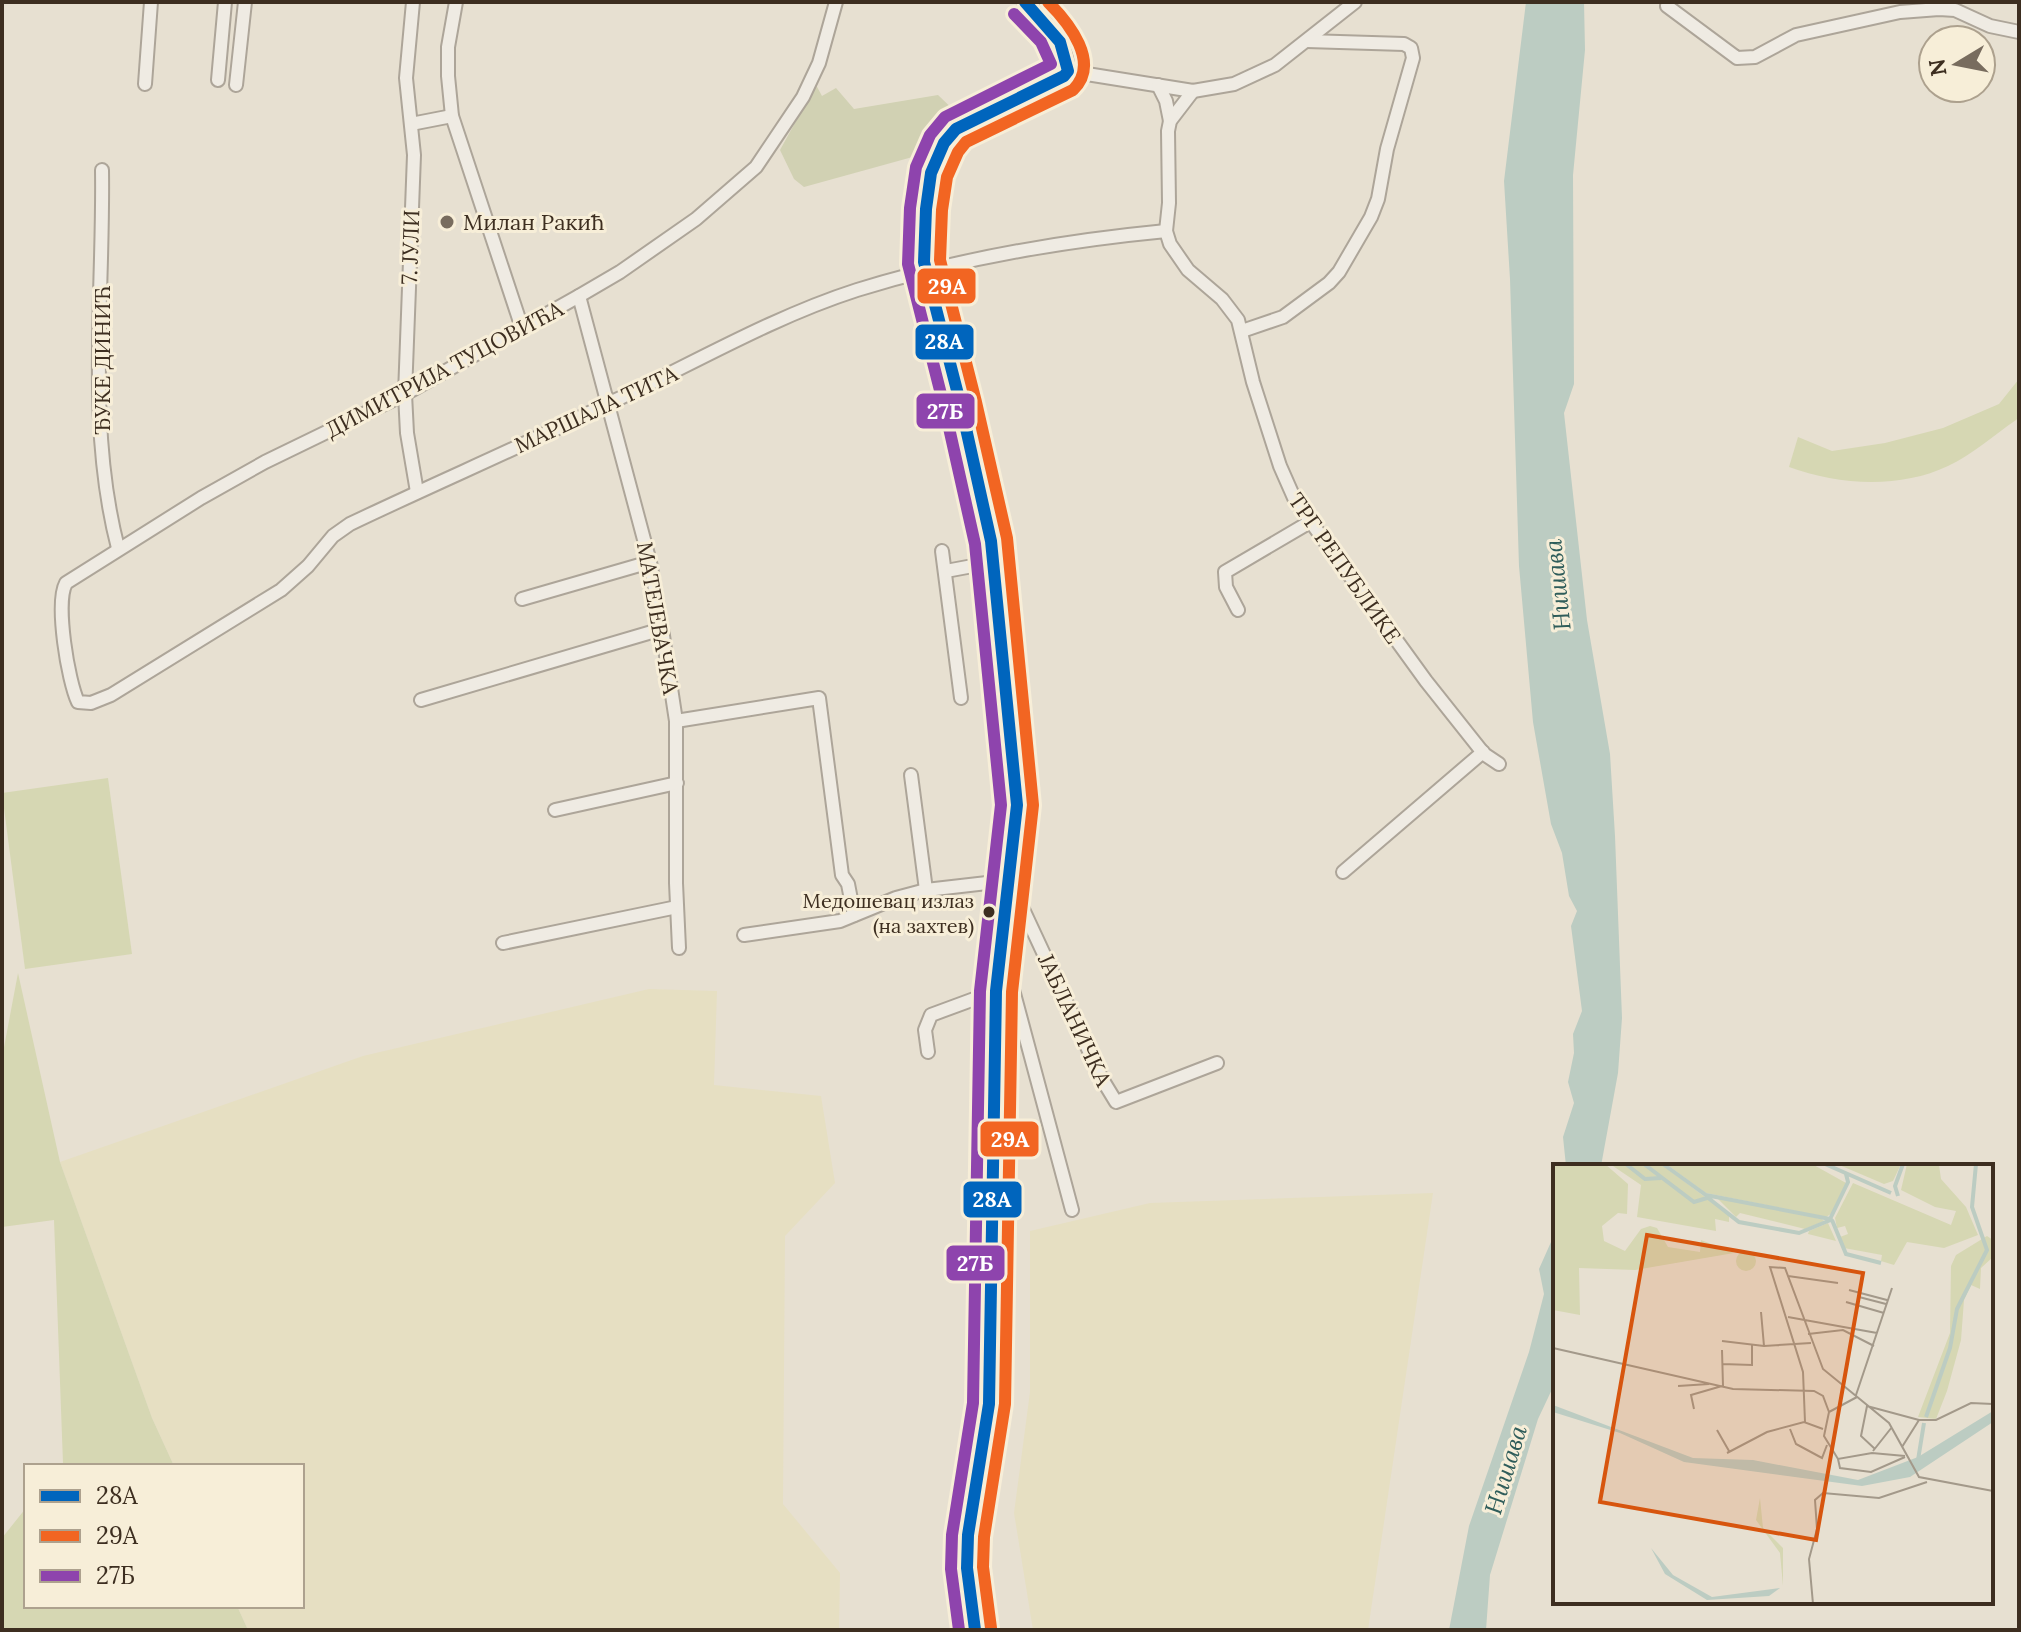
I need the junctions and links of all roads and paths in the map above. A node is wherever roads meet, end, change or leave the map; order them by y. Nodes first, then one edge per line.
1 (151, 2) edge
2 (225, 2) edge
3 (245, 2) edge
4 (413, 2) edge
5 (456, 2) edge
6 (836, 2) edge
7 (1025, 2) edge
8 (1355, 2) edge
9 (1668, 4) edge
10 (2019, 32) edge
11 (1307, 41) junction
12 (1068, 71) junction
13 (218, 80) dead end
14 (145, 84) dead end
15 (236, 85) dead end
16 (1158, 85) junction
17 (1193, 91) junction
18 (452, 116) junction
19 (1170, 121) junction
20 (411, 124) junction
21 (102, 170) dead end
22 (1166, 231) junction
23 (926, 272) junction
24 (579, 296) junction
25 (522, 328) junction
26 (1242, 331) junction
27 (405, 394) junction
28 (609, 404) junction
29 (417, 492) junction
30 (1310, 522) junction
31 (118, 548) junction
32 (942, 551) dead end
33 (650, 562) junction
34 (994, 562) junction
35 (946, 571) junction
36 (522, 599) dead end
37 (1238, 610) dead end
38 (662, 629) junction
39 (961, 698) dead end
40 (421, 700) dead end
41 (78, 702) joint
42 (676, 721) junction
43 (1483, 752) junction
44 (1499, 764) dead end
45 (911, 775) dead end
46 (677, 783) junction
47 (555, 810) dead end
48 (1343, 872) dead end
49 (1007, 884) junction
50 (926, 890) junction
51 (677, 907) junction
52 (854, 915) junction
53 (744, 935) dead end
54 (503, 943) dead end
55 (679, 948) dead end
56 (997, 985) junction
57 (928, 1052) dead end
58 (1217, 1063) dead end
59 (1072, 1210) dead end
60 (975, 1630) edge

1 - 14 street
2 - 13 street
3 - 15 street
4 - 20 street, 7. ЈУЛИ
5 - 18 street
6 - 24 street, ДИМИТРИЈА ТУЦОВИЋА
7 - 12 street
8 - 11 street
9 - 10 street
11 - 17 street
11 - 26 street
12 - 16 street
12 - 23 street
16 - 17 street
16 - 19 street
17 - 19 street
18 - 20 street
18 - 25 street
19 - 22 street
20 - 27 street, 7. ЈУЛИ
21 - 31 street, ЂУКЕ ДИНИЋ
22 - 23 street, МАРШАЛА ТИТА
22 - 26 street, ТРГ РЕПУБЛИКЕ
23 - 28 street, МАРШАЛА ТИТА
23 - 34 street
24 - 25 street, ДИМИТРИЈА ТУЦОВИЋА
24 - 28 street, МАТЕЈЕВАЧКА
25 - 27 street, ДИМИТРИЈА ТУЦОВИЋА
26 - 30 street, ТРГ РЕПУБЛИКЕ
27 - 29 street, 7. ЈУЛИ
27 - 31 street, ДИМИТРИЈА ТУЦОВИЋА
28 - 29 street, МАРШАЛА ТИТА
28 - 33 street, МАТЕЈЕВАЧКА
29 - 41 street, МАРШАЛА ТИТА
30 - 37 street
30 - 43 street, ТРГ РЕПУБЛИКЕ
31 - 41 street, ДИМИТРИЈА ТУЦОВИЋА
32 - 35 street
33 - 36 street
33 - 38 street, МАТЕЈЕВАЧКА
34 - 35 street
34 - 49 street
35 - 39 street
38 - 40 street
38 - 42 street, МАТЕЈЕВАЧКА
42 - 46 street, МАТЕЈЕВАЧКА
42 - 52 street
43 - 44 street, ТРГ РЕПУБЛИКЕ
43 - 48 street
45 - 50 street
46 - 47 street
46 - 51 street, МАТЕЈЕВАЧКА
49 - 50 street
49 - 56 street
49 - 58 street, ЈАБЛАНИЧКА
50 - 52 street
51 - 54 street
51 - 55 street, МАТЕЈЕВАЧКА
52 - 53 street
56 - 57 street
56 - 59 street
56 - 60 street

